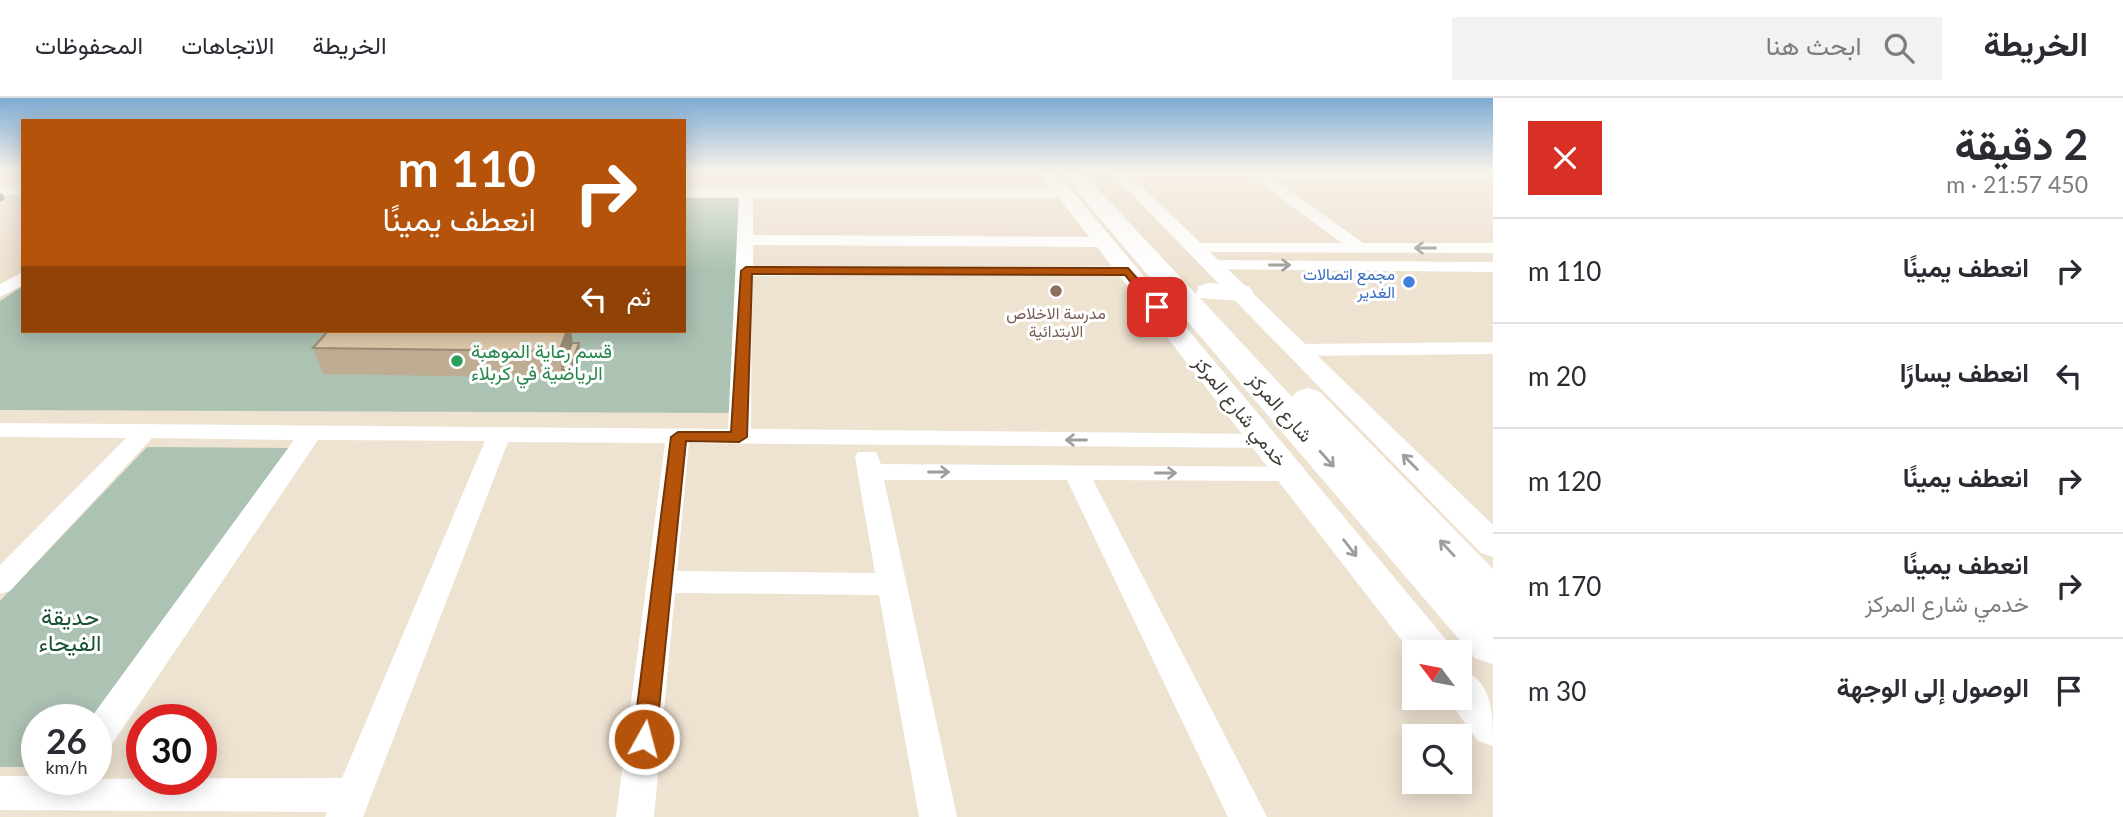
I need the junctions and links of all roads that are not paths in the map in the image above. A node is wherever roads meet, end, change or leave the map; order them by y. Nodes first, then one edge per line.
1 (746, 205) edge
2 (1077, 205) edge
3 (1093, 205) edge
4 (1139, 205) edge
5 (1147, 205) edge
6 (1300, 205) edge
7 (746, 240) junction
8 (1104, 242) junction
9 (1193, 247) junction
10 (1360, 248) junction
11 (1493, 248) edge
12 (1493, 267) edge
13 (746, 271) junction
14 (1128, 271) junction
15 (21, 278) edge
16 (0, 292) edge
17 (1216, 293) junction
18 (1171, 325) junction
19 (1493, 348) edge
20 (1297, 350) junction
21 (0, 430) edge
22 (146, 431) junction
23 (311, 433) junction
24 (499, 435) junction
25 (678, 437) junction
26 (739, 437) junction
27 (864, 438) junction
28 (1266, 441) junction
29 (870, 472) junction
30 (1076, 472) junction
31 (1291, 473) junction
32 (1493, 545) edge
33 (662, 582) junction
34 (0, 583) edge
35 (892, 584) junction
36 (1493, 598) edge
37 (1424, 640) edge
38 (1493, 644) edge
39 (1472, 701) edge
40 (112, 716) edge
41 (1493, 728) edge
42 (112, 789) edge
43 (21, 791) edge
44 (0, 793) edge
45 (348, 806) edge
46 (635, 817) edge
47 (938, 817) edge
48 (1248, 817) edge

1 - 7 street
2 - 8 street, خدمي شارع المركز
3 - 17 main road, شارع المركز
4 - 17 main road, شارع المركز
5 - 9 street
6 - 10 street
7 - 8 street
7 - 13 street
8 - 14 street, خدمي شارع المركز
9 - 10 street
9 - 17 street
11 -> 10 street
17 -> 12 street
13 - 14 street
13 - 26 street
14 - 18 street, خدمي شارع المركز
15 - 16 street
17 - 18 main road
17 - 20 street
36 -> 17 main road, شارع المركز
17 -> 38 main road, شارع المركز
18 - 28 street, خدمي شارع المركز
19 - 20 street
32 -> 20 street
21 - 22 street
22 - 23 street
22 - 34 street
23 - 24 street
23 - 40 street
24 - 25 street
24 - 45 street
25 - 26 street
25 - 33 street
26 - 27 street
28 -> 27 street
27 - 29 street
28 - 31 street, خدمي شارع المركز
29 -> 30 street
29 - 35 street
30 -> 31 street
30 - 48 street
31 -> 37 street, خدمي شارع المركز
33 - 35 street
33 - 46 street
35 - 47 street
39 - 41 street
42 - 45 street
43 - 44 street

